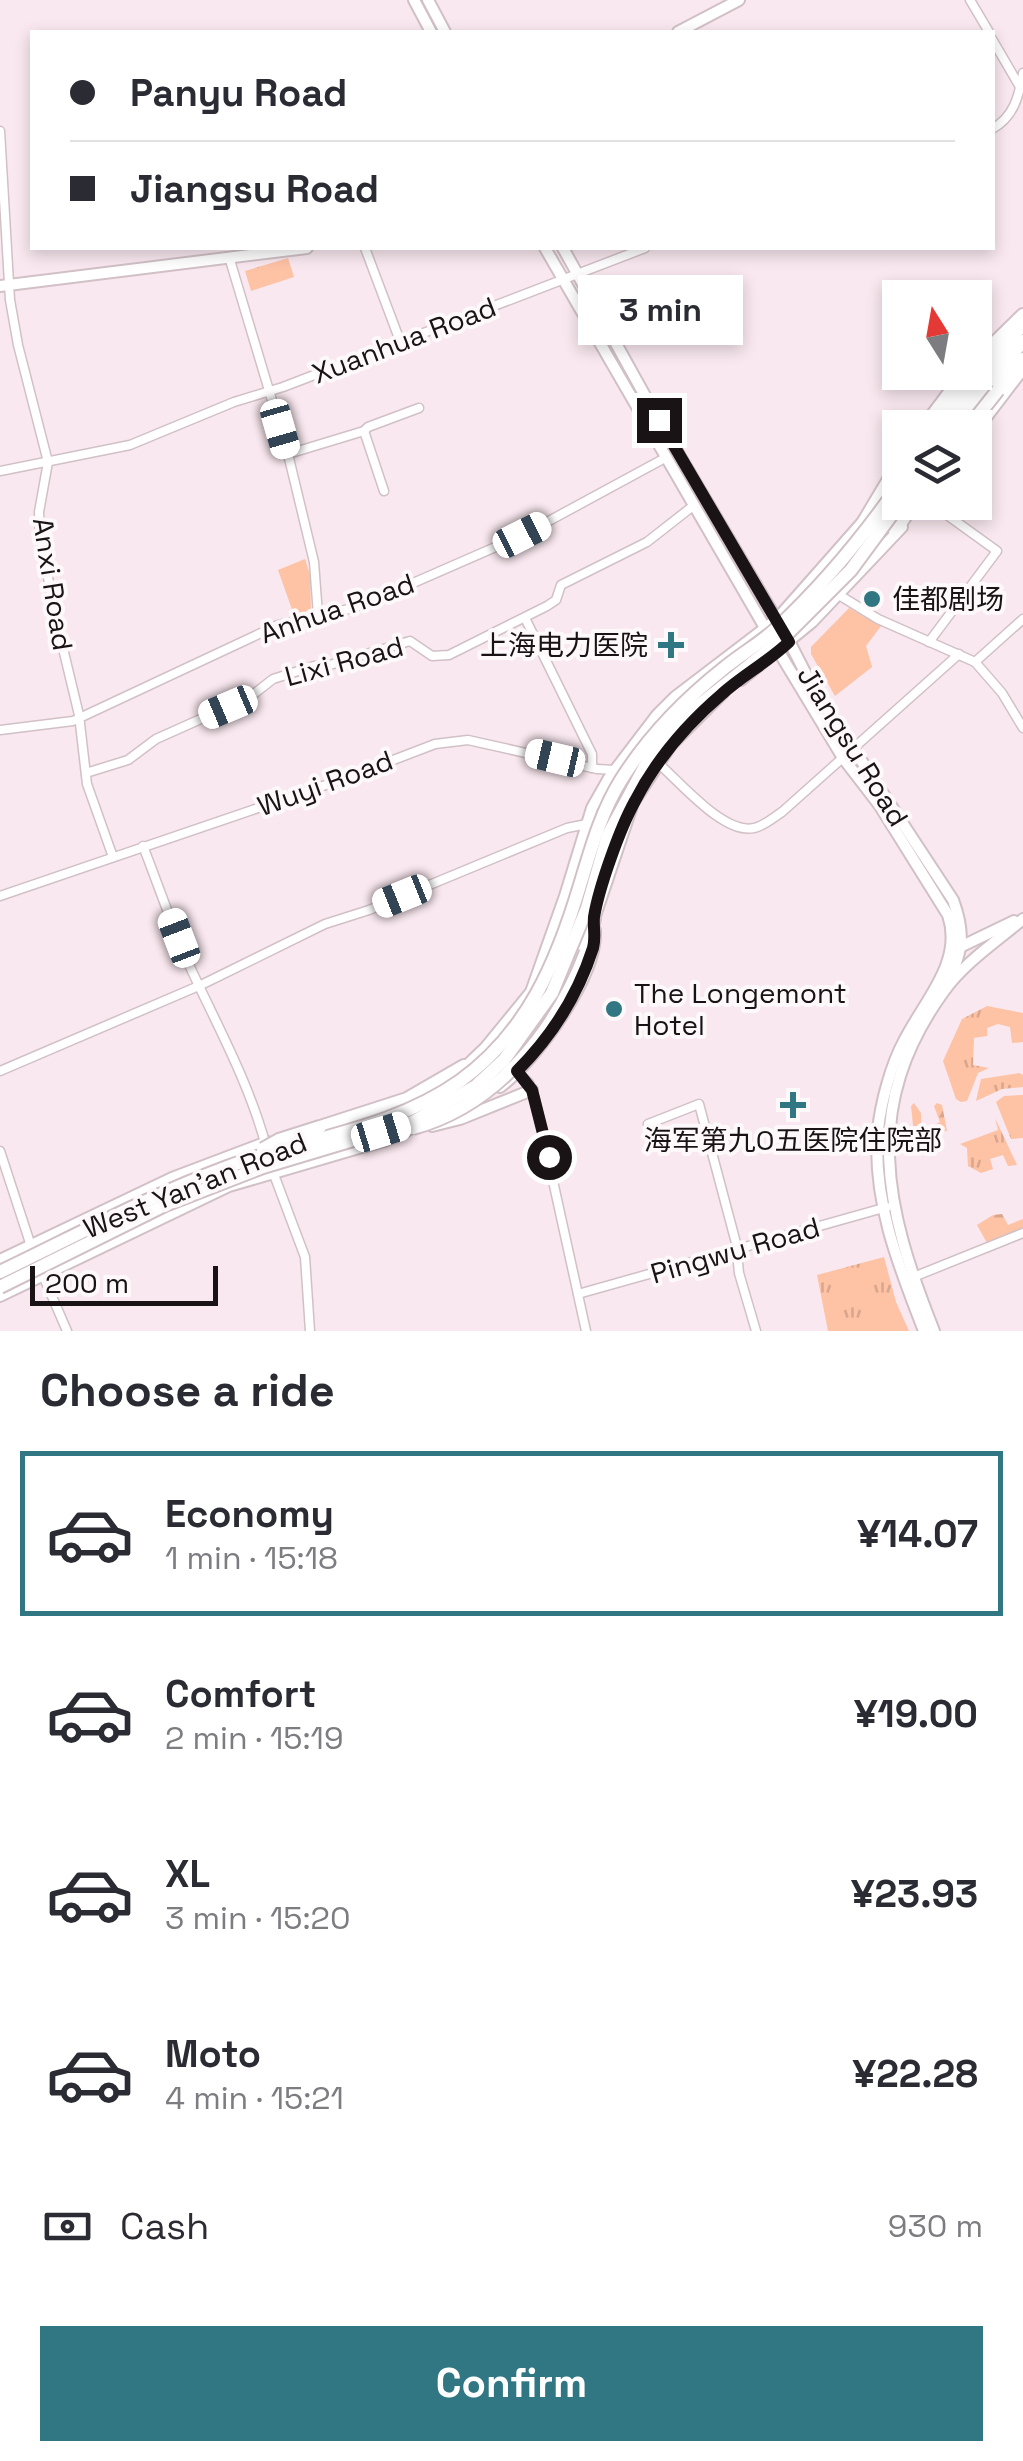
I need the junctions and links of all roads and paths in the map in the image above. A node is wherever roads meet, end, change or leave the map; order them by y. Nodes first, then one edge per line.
1 (414, 0) edge
2 (428, 0) edge
3 (738, 0) edge
4 (970, 0) edge
5 (431, 30) edge
6 (445, 30) edge
7 (682, 30) edge
8 (987, 30) edge
9 (995, 44) edge
10 (1023, 72) edge
11 (1022, 89) edge
12 (995, 128) edge
13 (0, 131) edge
14 (295, 250) edge
15 (366, 250) edge
16 (546, 250) edge
17 (564, 250) edge
18 (641, 250) edge
19 (230, 260) junction
20 (578, 274) junction
21 (562, 280) junction
22 (5, 285) edge
23 (1023, 320) edge
24 (400, 341) junction
25 (992, 347) edge
26 (1022, 352) edge
27 (1023, 369) edge
28 (951, 390) edge
29 (269, 392) junction
30 (985, 395) junction
31 (996, 403) junction
32 (419, 408) dead end
33 (936, 410) edge
34 (946, 410) edge
35 (953, 410) edge
36 (969, 410) edge
37 (976, 410) edge
38 (979, 410) edge
39 (991, 410) edge
40 (364, 431) junction
41 (288, 454) junction
42 (664, 458) junction
43 (48, 462) junction
44 (0, 471) edge
45 (882, 488) edge
46 (384, 491) dead end
47 (882, 496) edge
48 (693, 506) junction
49 (882, 509) edge
50 (888, 520) edge
51 (904, 520) edge
52 (948, 520) edge
53 (862, 523) junction
54 (895, 531) joint
55 (838, 596) junction
56 (318, 615) junction
57 (525, 618) junction
58 (777, 619) junction
59 (1023, 619) edge
60 (765, 628) junction
61 (789, 642) junction
62 (930, 642) junction
63 (779, 652) junction
64 (959, 654) junction
65 (975, 662) junction
66 (79, 715) junction
67 (1023, 728) edge
68 (0, 730) edge
69 (854, 749) junction
70 (843, 758) junction
71 (658, 762) junction
72 (592, 768) junction
73 (616, 770) junction
74 (86, 772) junction
75 (586, 824) junction
76 (143, 846) junction
77 (113, 856) junction
78 (0, 896) edge
79 (1023, 918) edge
80 (594, 919) junction
81 (958, 948) junction
82 (201, 984) junction
83 (946, 988) junction
84 (486, 1048) junction
85 (464, 1066) junction
86 (512, 1068) junction
87 (0, 1071) edge
88 (532, 1090) junction
89 (648, 1124) dead end
90 (432, 1126) junction
91 (382, 1136) junction
92 (266, 1147) junction
93 (0, 1151) edge
94 (230, 1166) junction
95 (274, 1172) junction
96 (156, 1198) junction
97 (125, 1200) junction
98 (888, 1207) junction
99 (1023, 1233) edge
100 (32, 1250) junction
101 (736, 1250) junction
102 (0, 1266) edge
103 (43, 1276) junction
104 (908, 1280) junction
105 (0, 1287) edge
106 (578, 1294) junction
107 (0, 1296) edge
108 (68, 1331) edge
109 (310, 1331) edge
110 (586, 1331) edge
111 (756, 1331) edge
112 (924, 1331) edge
113 (934, 1331) edge

1 - 5 main road
2 - 6 main road
3 - 7 main road
4 - 8 street
9 - 11 street
10 - 11 street
11 - 12 street
13 - 22 street, Anxi Road
14 - 19 main road
15 - 24 street
16 - 21 main road, Jiangsu Road
17 - 20 main road, Jiangsu Road
18 - 20 street, Xuanhua Road
19 - 22 main road
19 - 29 street
20 - 21 street, Xuanhua Road
20 - 58 main road, Jiangsu Road
21 - 24 street, Xuanhua Road
21 - 42 main road, Jiangsu Road
22 - 43 street, Anxi Road
23 - 25 highway
23 - 34 main road
23 - 35 highway
24 - 29 street, Xuanhua Road
26 - 30 main road
26 - 36 highway
26 - 38 highway, bridge
27 - 31 main road
28 - 33 highway
29 - 41 street
29 - 43 street, Xuanhua Road
30 - 31 main road
30 - 37 main road
31 - 39 main road
32 - 40 street
40 - 41 street
40 - 46 street
41 - 56 street
42 - 48 main road, Jiangsu Road
42 - 56 street, Anhua Road
43 - 44 street, Xuanhua Road
43 - 66 street, Anxi Road
45 - 53 highway
47 - 53 main road
48 - 57 street, Lixi Road
48 - 60 main road, Jiangsu Road
49 - 94 highway, bridge
50 - 91 highway, bridge
51 - 54 highway
52 - 62 street
53 - 58 main road
54 - 55 main road, West Yan'an Road
55 - 61 main road, West Yan'an Road
55 - 62 street
56 - 66 street, Anhua Road
57 - 72 street
57 - 74 street, Lixi Road
58 - 60 main road
58 - 61 main road, Jiangsu Road
59 - 65 street
60 - 63 main road, Jiangsu Road
60 - 73 main road
61 - 63 main road, West Yan'an Road
61 - 69 main road, Jiangsu Road
62 - 64 street
63 - 70 main road, Jiangsu Road
63 - 71 main road, West Yan'an Road
64 - 65 street
64 - 69 street
65 - 67 street
66 - 68 street, Anhua Road
66 - 74 street, Anxi Road
69 - 70 street
69 - 81 main road, Jiangsu Road
70 - 71 street
70 - 81 main road, Jiangsu Road
71 - 73 street, Wuyi Road
71 - 80 main road, West Yan'an Road
72 - 73 street, Wuyi Road
72 - 76 street, Wuyi Road
73 - 75 main road
74 - 77 street, Anxi Road
75 - 82 street
75 - 84 main road
76 - 77 street, Wuyi Road
76 - 82 street
77 - 78 street, Wuyi Road
79 - 81 main road
79 - 83 main road
80 - 86 main road, West Yan'an Road
80 - 91 highway, bridge
81 - 83 main road
81 - 98 main road
82 - 87 street
82 - 92 street
83 - 98 main road
84 - 85 main road
84 - 86 street
85 - 92 main road
85 - 94 highway, bridge
86 - 88 street
86 - 90 main road, West Yan'an Road
86 - 91 main road
88 - 90 main road
88 - 106 street
89 - 101 street
90 - 91 main road, West Yan'an Road
91 - 95 main road, West Yan'an Road
91 - 105 highway, bridge
92 - 96 main road, West Yan'an Road
92 - 97 main road
93 - 100 street
94 - 102 highway, bridge
95 - 103 main road, West Yan'an Road
95 - 109 street
96 - 97 main road
96 - 100 main road, West Yan'an Road
97 - 100 main road
98 - 101 street, Pingwu Road
98 - 104 main road
99 - 104 street
100 - 102 main road
100 - 103 street
101 - 106 street, Pingwu Road
101 - 111 street
103 - 107 main road, West Yan'an Road
103 - 108 street
104 - 112 main road
104 - 113 main road
106 - 110 street

